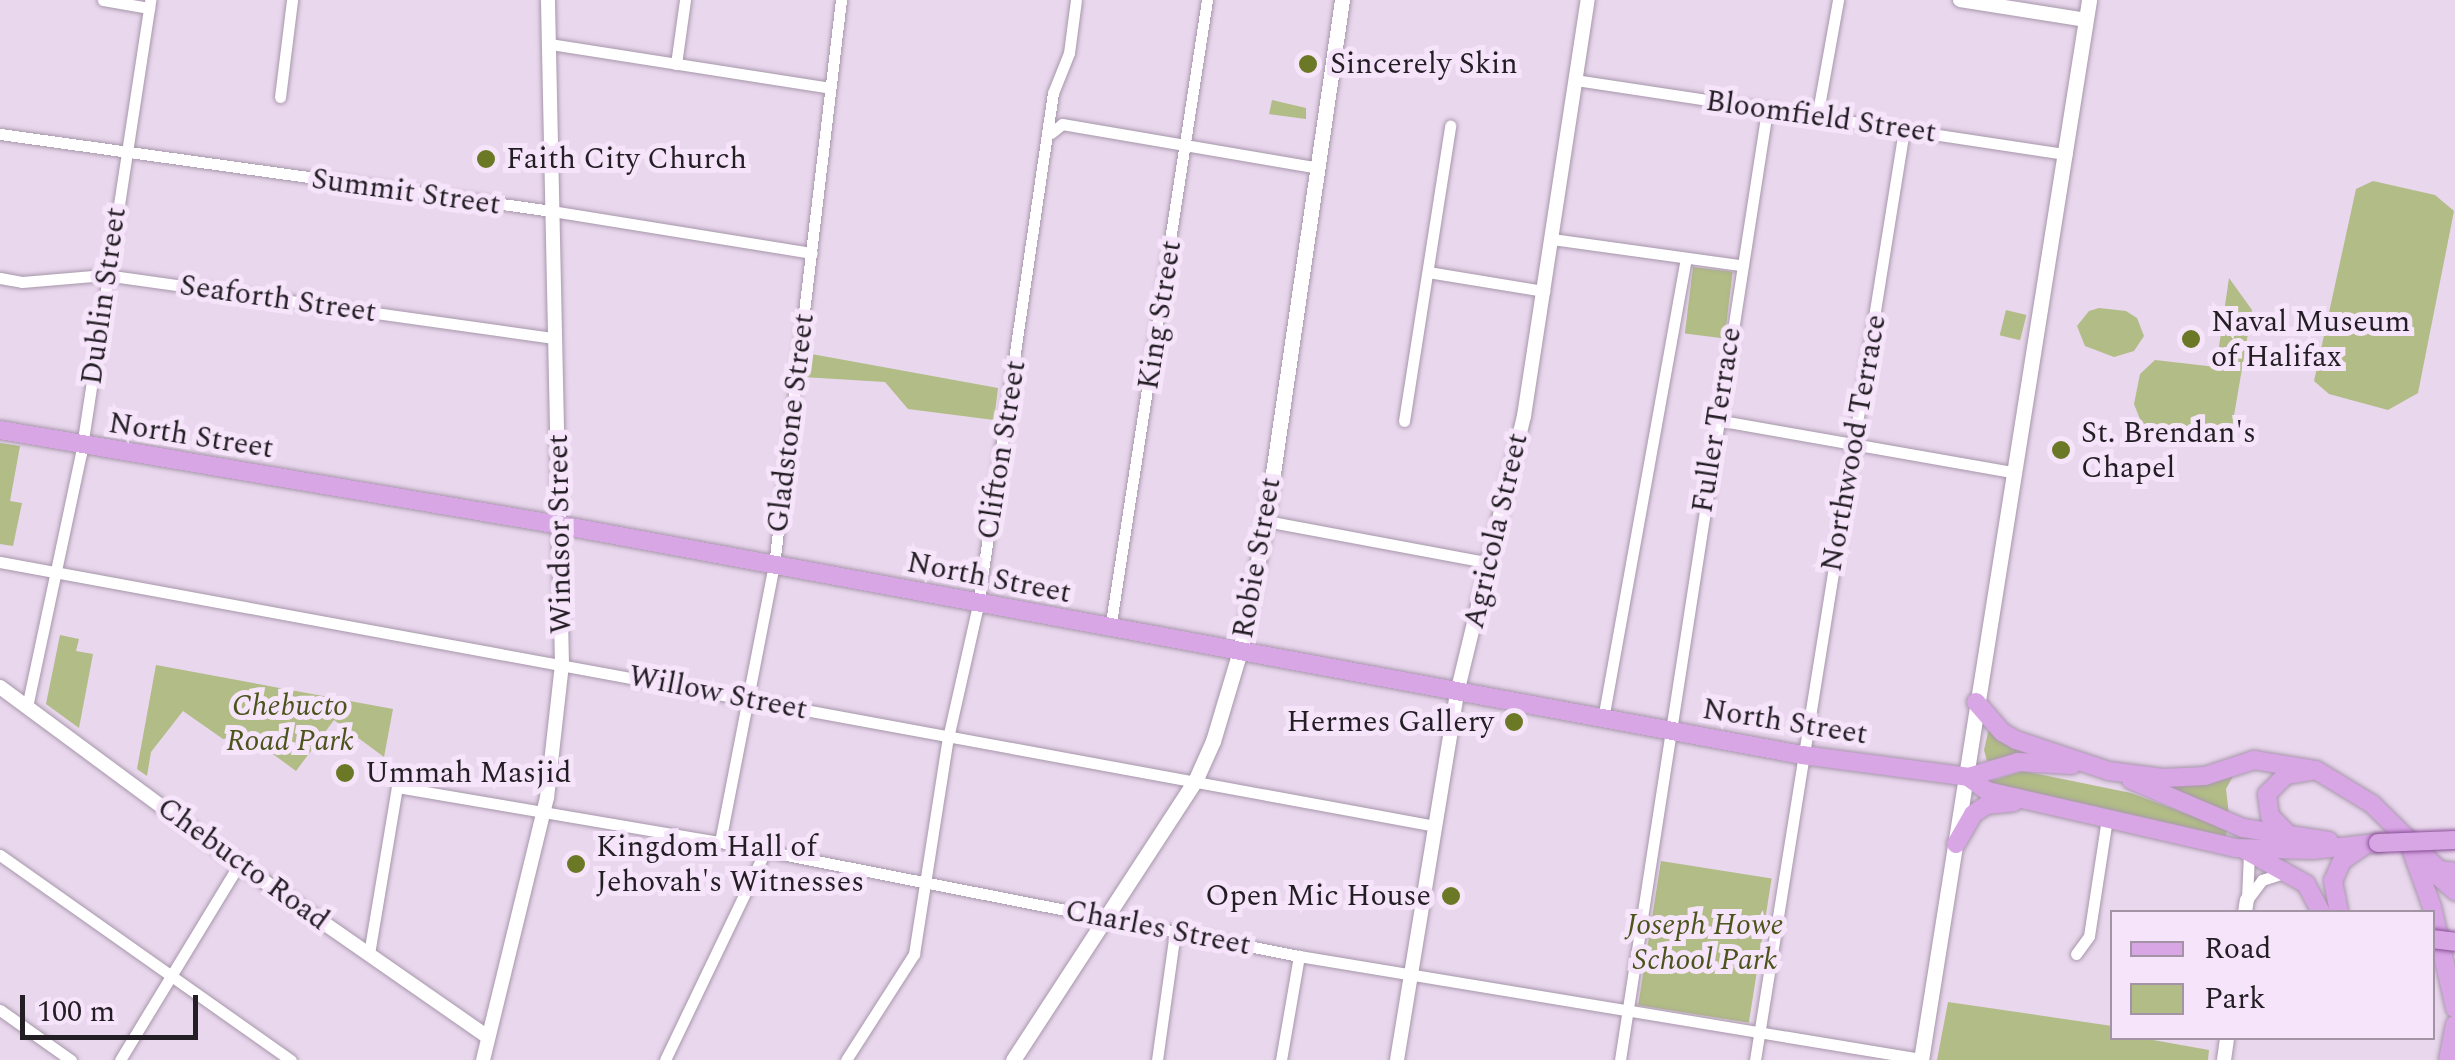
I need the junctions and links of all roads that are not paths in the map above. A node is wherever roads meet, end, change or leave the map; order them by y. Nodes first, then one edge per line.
1 (103, 0) edge
2 (292, 0) edge
3 (548, 0) edge
4 (686, 0) edge
5 (840, 0) edge
6 (1076, 0) edge
7 (1207, 0) edge
8 (1342, 0) edge
9 (1588, 0) edge
10 (1838, 0) edge
11 (1960, 0) edge
12 (2089, 0) edge
13 (149, 4) edge
14 (2086, 20) junction
15 (550, 44) junction
16 (676, 64) junction
17 (1576, 80) junction
18 (830, 88) junction
19 (280, 97) dead end
20 (1768, 110) junction
21 (1816, 116) junction
22 (1450, 126) dead end
23 (1904, 130) junction
24 (1050, 133) junction
25 (0, 134) edge
26 (1186, 146) junction
27 (125, 154) junction
28 (2066, 154) junction
29 (1319, 168) junction
30 (552, 211) junction
31 (1552, 238) junction
32 (812, 253) junction
33 (1686, 258) junction
34 (1740, 265) junction
35 (1428, 272) junction
36 (106, 274) junction
37 (0, 278) edge
38 (1544, 291) junction
39 (556, 338) junction
40 (1717, 420) junction
41 (1404, 421) dead end
42 (0, 430) edge
43 (1853, 443) junction
44 (82, 446) junction
45 (2013, 472) junction
46 (1266, 521) junction
47 (560, 525) junction
48 (0, 562) edge
49 (1490, 563) junction
50 (774, 565) junction
51 (58, 575) junction
52 (978, 605) junction
53 (1110, 629) junction
54 (1240, 651) junction
55 (562, 665) junction
56 (0, 688) edge
57 (1457, 693) junction
58 (749, 698) junction
59 (1976, 702) junction
60 (27, 707) junction
61 (1602, 719) junction
62 (1668, 731) junction
63 (948, 738) junction
64 (1802, 756) junction
65 (2316, 770) junction
66 (2109, 771) junction
67 (1968, 777) junction
68 (1196, 779) junction
69 (2034, 803) junction
70 (544, 811) junction
71 (2107, 819) junction
72 (1436, 826) junction
73 (2290, 836) junction
74 (2406, 837) junction
75 (2455, 840) edge
76 (720, 842) junction
77 (2372, 843) junction
78 (1956, 844) junction
79 (2339, 844) junction
80 (765, 851) junction
81 (2247, 851) junction
82 (0, 855) edge
83 (239, 864) junction
84 (2286, 872) junction
85 (2455, 872) edge
86 (928, 883) junction
87 (2455, 890) edge
88 (2246, 906) edge
89 (2319, 910) edge
90 (2340, 910) edge
91 (2432, 910) edge
92 (1106, 917) junction
93 (1175, 932) junction
94 (2435, 936) edge
95 (369, 954) junction
96 (2076, 954) dead end
97 (1299, 956) junction
98 (2438, 966) edge
99 (1410, 976) junction
100 (170, 978) junction
101 (2455, 1008) edge
102 (0, 1010) edge
103 (1627, 1012) junction
104 (2455, 1025) edge
105 (1759, 1034) junction
106 (488, 1037) junction
107 (71, 1060) edge
108 (120, 1060) edge
109 (292, 1060) edge
110 (483, 1060) edge
111 (665, 1060) edge
112 (846, 1060) edge
113 (1013, 1060) edge
114 (1157, 1060) edge
115 (1282, 1060) edge
116 (1397, 1060) edge
117 (1620, 1060) edge
118 (1755, 1060) edge
119 (1921, 1060) edge
120 (2448, 1060) edge

1 - 13 street
2 - 19 street
3 - 15 street, Windsor Street
4 - 16 street
5 - 18 street, Gladstone Street
6 - 24 street, Clifton Street
7 - 26 street, King Street
8 - 29 main road, Robie Street
9 - 17 street, Agricola Street
10 - 21 street
11 - 14 street
12 - 14 main road
13 - 27 street, Dublin Street
14 - 28 main road
15 - 16 street
15 - 30 street, Windsor Street
16 - 18 street
17 - 20 street, Bloomfield Street
17 - 31 street, Agricola Street
18 - 32 street, Gladstone Street
20 - 21 street, Bloomfield Street
20 - 34 street, Fuller Terrace
21 - 23 street, Bloomfield Street
22 - 35 street
23 - 28 street, Bloomfield Street
23 - 43 street, Northwood Terrace
24 - 26 street
24 - 52 street, Clifton Street
25 - 27 street, Summit Street
26 - 29 street
26 - 53 street, King Street
27 - 30 street, Summit Street
27 - 36 street, Dublin Street
28 - 45 main road
29 - 46 main road, Robie Street
30 - 32 street, Summit Street
30 - 39 street, Windsor Street
31 - 33 street
31 - 38 street, Agricola Street
32 - 50 street, Gladstone Street
33 - 34 street
33 - 61 street
34 - 40 street, Fuller Terrace
35 - 38 street
35 - 41 street
36 - 37 street, Seaforth Street
36 - 39 street, Seaforth Street
36 - 44 street, Dublin Street
38 - 49 street, Agricola Street
39 - 47 street, Windsor Street
40 - 43 street
40 - 62 street, Fuller Terrace
42 - 44 main road, North Street
43 - 45 street
43 - 64 street, Northwood Terrace
44 - 47 main road, North Street
44 - 51 street, Dublin Street
45 - 59 main road
46 - 49 street
46 - 54 main road, Robie Street
47 - 50 main road, North Street
47 - 55 street, Windsor Street
48 - 51 street, Willow Street
49 - 57 street, Agricola Street
50 - 52 main road, North Street
50 - 58 street, Gladstone Street
51 - 55 street, Willow Street
51 - 60 street, Dublin Street
52 - 53 main road, North Street
52 - 63 street, Clifton Street
53 - 54 main road, North Street
54 - 57 main road, North Street
54 - 68 main road, Robie Street
55 - 58 street, Willow Street
55 - 70 street, Windsor Street
56 - 60 street, Chebucto Road
57 - 61 main road, North Street
57 - 72 street, Agricola Street
58 - 63 street, Willow Street
58 - 76 street, Gladstone Street
59 - 66 main road
59 - 67 main road
60 - 83 street, Chebucto Road
61 - 62 main road, North Street
62 - 64 main road, North Street
62 - 103 street, Fuller Terrace
63 - 68 street, Willow Street
63 - 86 street, Clifton Street
64 - 67 main road, North Street
64 - 105 street, Northwood Terrace
65 - 66 main road
65 - 73 main road
65 - 74 main road
66 - 67 main road, North Street
66 - 73 main road, North Street
67 - 69 main road, North Street
67 - 78 main road
68 - 72 street, Willow Street
68 - 92 main road, Robie Street
69 - 71 main road, North Street
69 - 78 main road
70 - 76 street, Charles Street
70 - 95 street, Charles Street
70 - 106 street, Windsor Street
71 - 81 main road, North Street
71 - 96 street
72 - 99 street, Agricola Street
73 - 79 main road, North Street
74 - 85 main road
74 - 87 main road
74 - 91 main road
75 - 77 main road, bridge
76 - 80 street, Charles Street
77 - 79 main road
77 - 90 main road
78 - 119 main road
79 - 81 main road
80 - 86 street, Charles Street
80 - 111 street
81 - 84 main road
81 - 88 street
82 - 100 street
83 - 95 street, Chebucto Road
83 - 100 street
84 - 88 street
84 - 89 main road
86 - 92 street, Charles Street
86 - 112 street, Clifton Street
92 - 93 street, Charles Street
92 - 113 main road, Robie Street
93 - 97 street, Charles Street
93 - 114 street
94 - 98 main road
95 - 106 street, Chebucto Road
97 - 99 street, Charles Street
97 - 115 street
98 - 101 main road
99 - 103 street, Charles Street
99 - 116 street, Agricola Street
100 - 108 street
100 - 109 street
102 - 107 street
103 - 105 street, Charles Street
103 - 117 street, Fuller Terrace
104 - 120 main road
105 - 118 street, Northwood Terrace
105 - 119 street, Charles Street
106 - 110 street, Windsor Street

